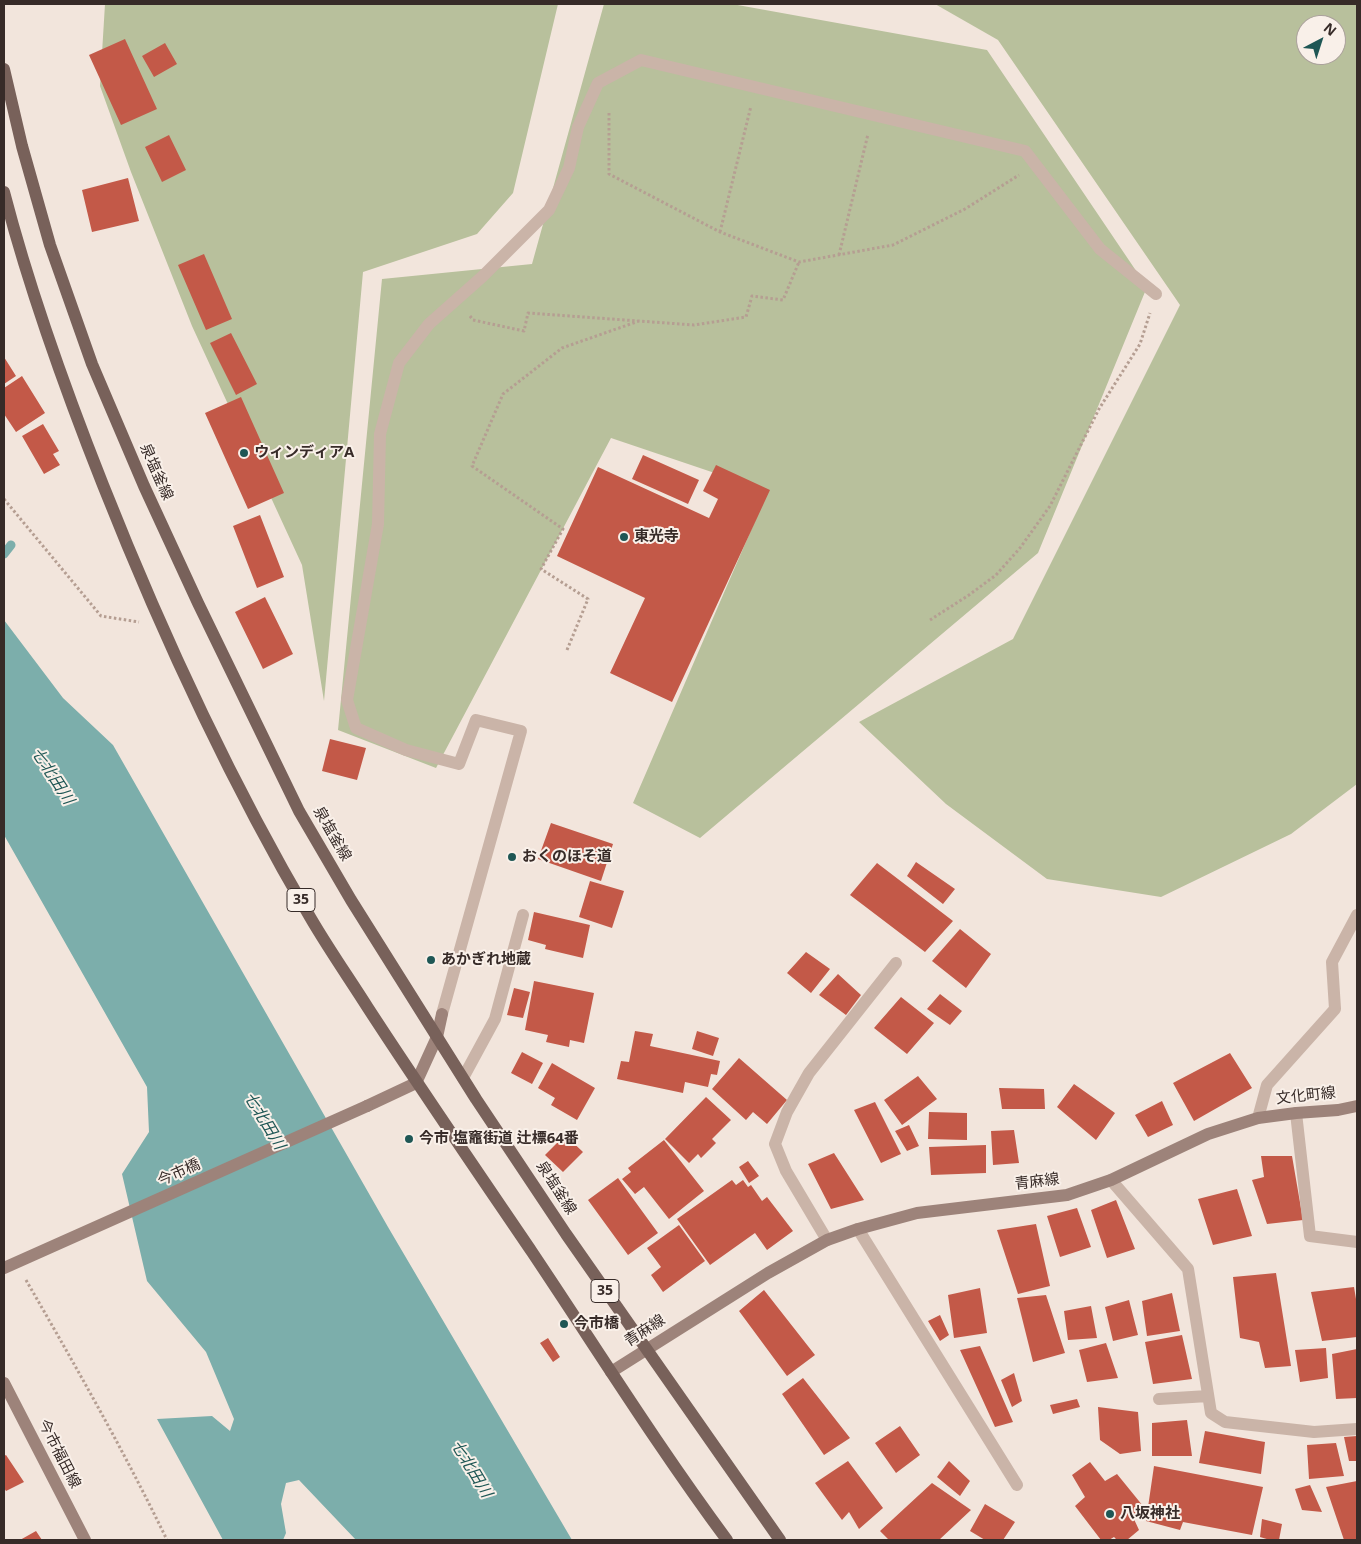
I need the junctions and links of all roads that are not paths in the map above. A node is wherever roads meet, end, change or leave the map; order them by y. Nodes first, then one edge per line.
1 (4, 69) edge
2 (4, 192) edge
3 (6, 213) edge
4 (1156, 294) road end
5 (523, 915) dead end
6 (1357, 915) edge
7 (896, 963) dead end
8 (437, 1037) junction
9 (463, 1078) junction
10 (416, 1083) junction
11 (1357, 1106) edge
12 (1296, 1112) junction
13 (1258, 1118) junction
14 (1111, 1180) junction
15 (858, 1229) junction
16 (827, 1240) junction
17 (1357, 1242) edge
18 (4, 1268) edge
19 (646, 1349) junction
20 (611, 1372) junction
21 (4, 1383) edge
22 (1208, 1396) junction
23 (1159, 1399) dead end
24 (1357, 1430) edge
25 (1017, 1485) dead end
26 (85, 1540) edge
27 (727, 1540) edge
28 (780, 1540) edge

1 - 8 main road, 泉塩釜線 / 35
2 - 3 main road, 35
3 - 10 main road, 35
4 - 8 street
5 - 9 street
6 - 13 street
7 - 16 street
8 - 9 main road, 泉塩釜線 / 35
8 - 10 street
9 - 19 main road, 泉塩釜線 / 35
10 - 18 street, 今市橋, bridge
10 - 20 main road, 35
11 - 12 street, 文化町線
12 - 13 street, 文化町線
12 - 17 street
13 - 14 street, 青麻線
14 - 15 street, 青麻線
14 - 22 street
15 - 16 street, 青麻線
15 - 25 street
16 - 19 street, 青麻線
19 - 20 street, 青麻線
19 - 28 main road, 泉塩釜線 / 35
20 - 27 main road, 35
21 - 26 street, 今市福田線
22 - 23 street
22 - 24 street

